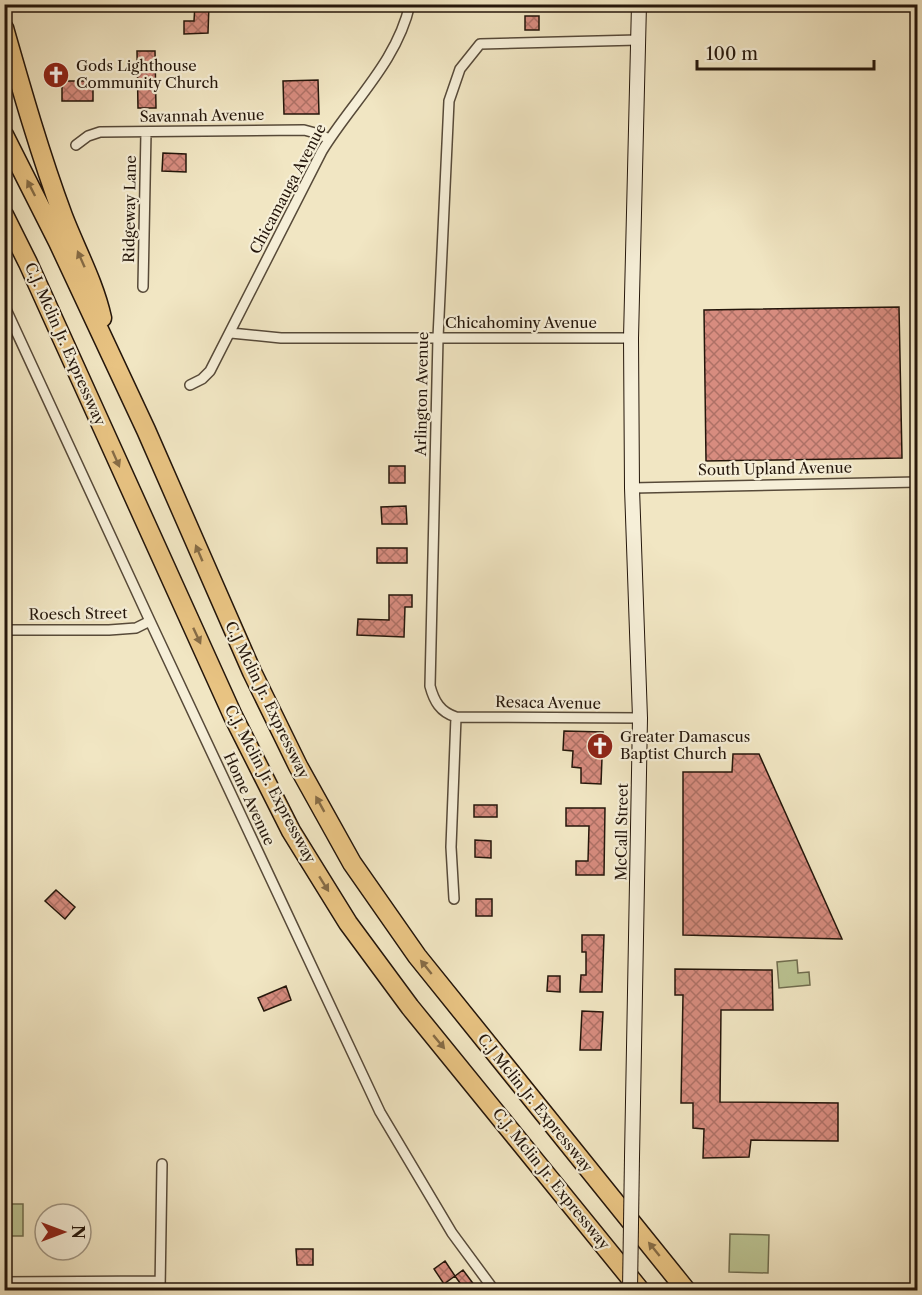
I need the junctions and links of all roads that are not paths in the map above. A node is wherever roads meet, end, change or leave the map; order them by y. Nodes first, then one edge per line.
1 (410, 4) edge
2 (639, 4) edge
3 (4, 28) edge
4 (638, 40) junction
5 (146, 132) junction
6 (4, 135) edge
7 (329, 139) junction
8 (76, 146) dead end
9 (4, 215) edge
10 (143, 287) dead end
11 (4, 305) edge
12 (231, 333) junction
13 (438, 338) junction
14 (631, 338) junction
15 (111, 355) junction
16 (190, 385) dead end
17 (918, 482) edge
18 (632, 488) junction
19 (150, 621) junction
20 (4, 630) edge
21 (456, 717) junction
22 (640, 718) junction
23 (454, 899) dead end
24 (162, 1164) dead end
25 (4, 1282) edge
26 (160, 1286) edge
27 (494, 1290) edge
28 (630, 1290) edge
29 (640, 1290) edge
30 (686, 1290) edge

1 - 7 street, Chicamauga Avenue
2 - 4 street, McCall Street
15 -> 3 highway
4 - 13 street, Arlington Avenue
4 - 14 street, McCall Street
5 - 7 street, Savannah Avenue
5 - 8 street, Savannah Avenue
5 - 10 street, Ridgeway Lane
15 -> 6 highway, C.J Mclin Jr. Expressway
7 - 12 street, Chicamauga Avenue
9 -> 29 highway, C.J. Mclin Jr. Expressway
11 - 19 street, Home Avenue
12 - 13 street, Chicahominy Avenue
12 - 16 street, Chicamauga Avenue
13 - 14 street, Chicahominy Avenue
13 - 21 street, Arlington Avenue
14 - 18 street, McCall Street
30 -> 15 highway, C.J Mclin Jr. Expressway
17 - 18 street, South Upland Avenue
18 - 22 street, McCall Street
19 - 20 street, Roesch Street
19 - 27 street, Home Avenue
21 - 22 street, Resaca Avenue
21 - 23 street
22 - 28 street, McCall Street, bridge
24 - 26 street
25 - 26 street

